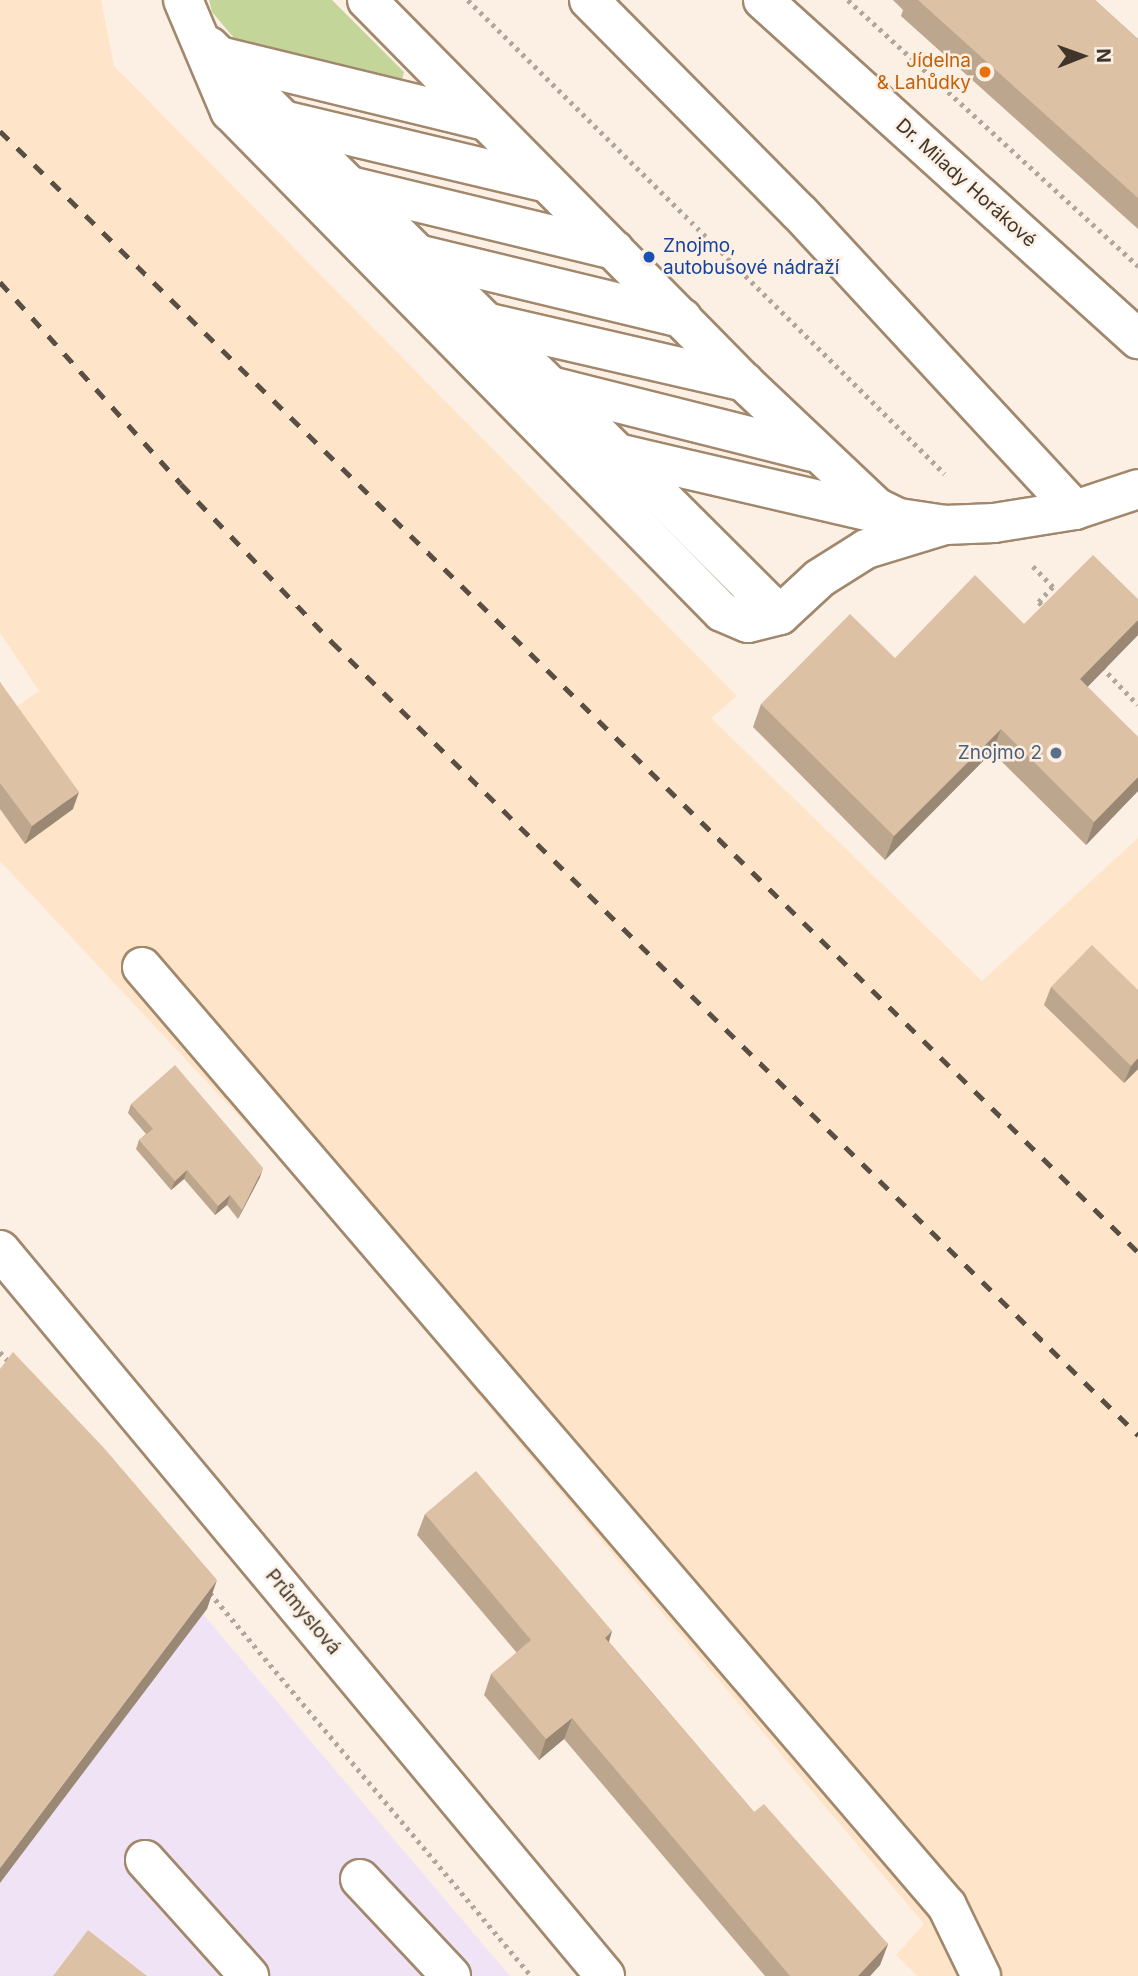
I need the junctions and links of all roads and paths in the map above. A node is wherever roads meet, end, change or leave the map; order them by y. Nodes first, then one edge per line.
1 (367, 0) edge
2 (468, 0) edge
3 (589, 0) edge
4 (763, 0) edge
5 (848, 0) edge
6 (186, 10) edge
7 (219, 56) junction
8 (481, 120) junction
9 (286, 121) junction
10 (547, 183) junction
11 (351, 186) junction
12 (614, 250) junction
13 (417, 254) junction
14 (1138, 266) edge
15 (682, 318) junction
16 (485, 322) junction
17 (1138, 339) edge
18 (744, 382) junction
19 (546, 385) junction
20 (613, 452) junction
21 (818, 453) junction
22 (1132, 500) edge
23 (1075, 510) junction
24 (899, 518) junction
25 (994, 523) junction
26 (945, 525) junction
27 (1048, 611) edge
28 (780, 615) junction
29 (1093, 658) edge
30 (1138, 705) edge
31 (142, 967) dead end
32 (0, 1250) edge
33 (0, 1352) edge
34 (17, 1371) edge
35 (207, 1589) edge
36 (145, 1860) dead end
37 (360, 1880) dead end
38 (249, 1976) edge
39 (451, 1976) edge
40 (531, 1976) edge
41 (605, 1976) edge
42 (981, 1976) edge

1 - 8 street
2 - 25 path
3 - 23 street
4 - 17 street, Dr. Milady Horákové
5 - 14 path
6 - 7 street
6 - 28 street
7 - 8 street
7 - 9 street
8 - 10 street
9 - 10 street
9 - 11 street
10 - 12 street
11 - 12 street
11 - 13 street
12 - 15 street
13 - 15 street
13 - 16 street
15 - 18 street
16 - 18 street
16 - 19 street
18 - 21 street
19 - 20 street
19 - 21 street
20 - 24 street
20 - 28 street
21 - 24 street
22 - 23 street
23 - 25 street
24 - 26 street
25 - 26 street
25 - 27 path
26 - 28 street
29 - 30 path
31 - 42 street
32 - 41 street, Průmyslová
33 - 34 path
35 - 40 path
36 - 38 street
37 - 39 street

